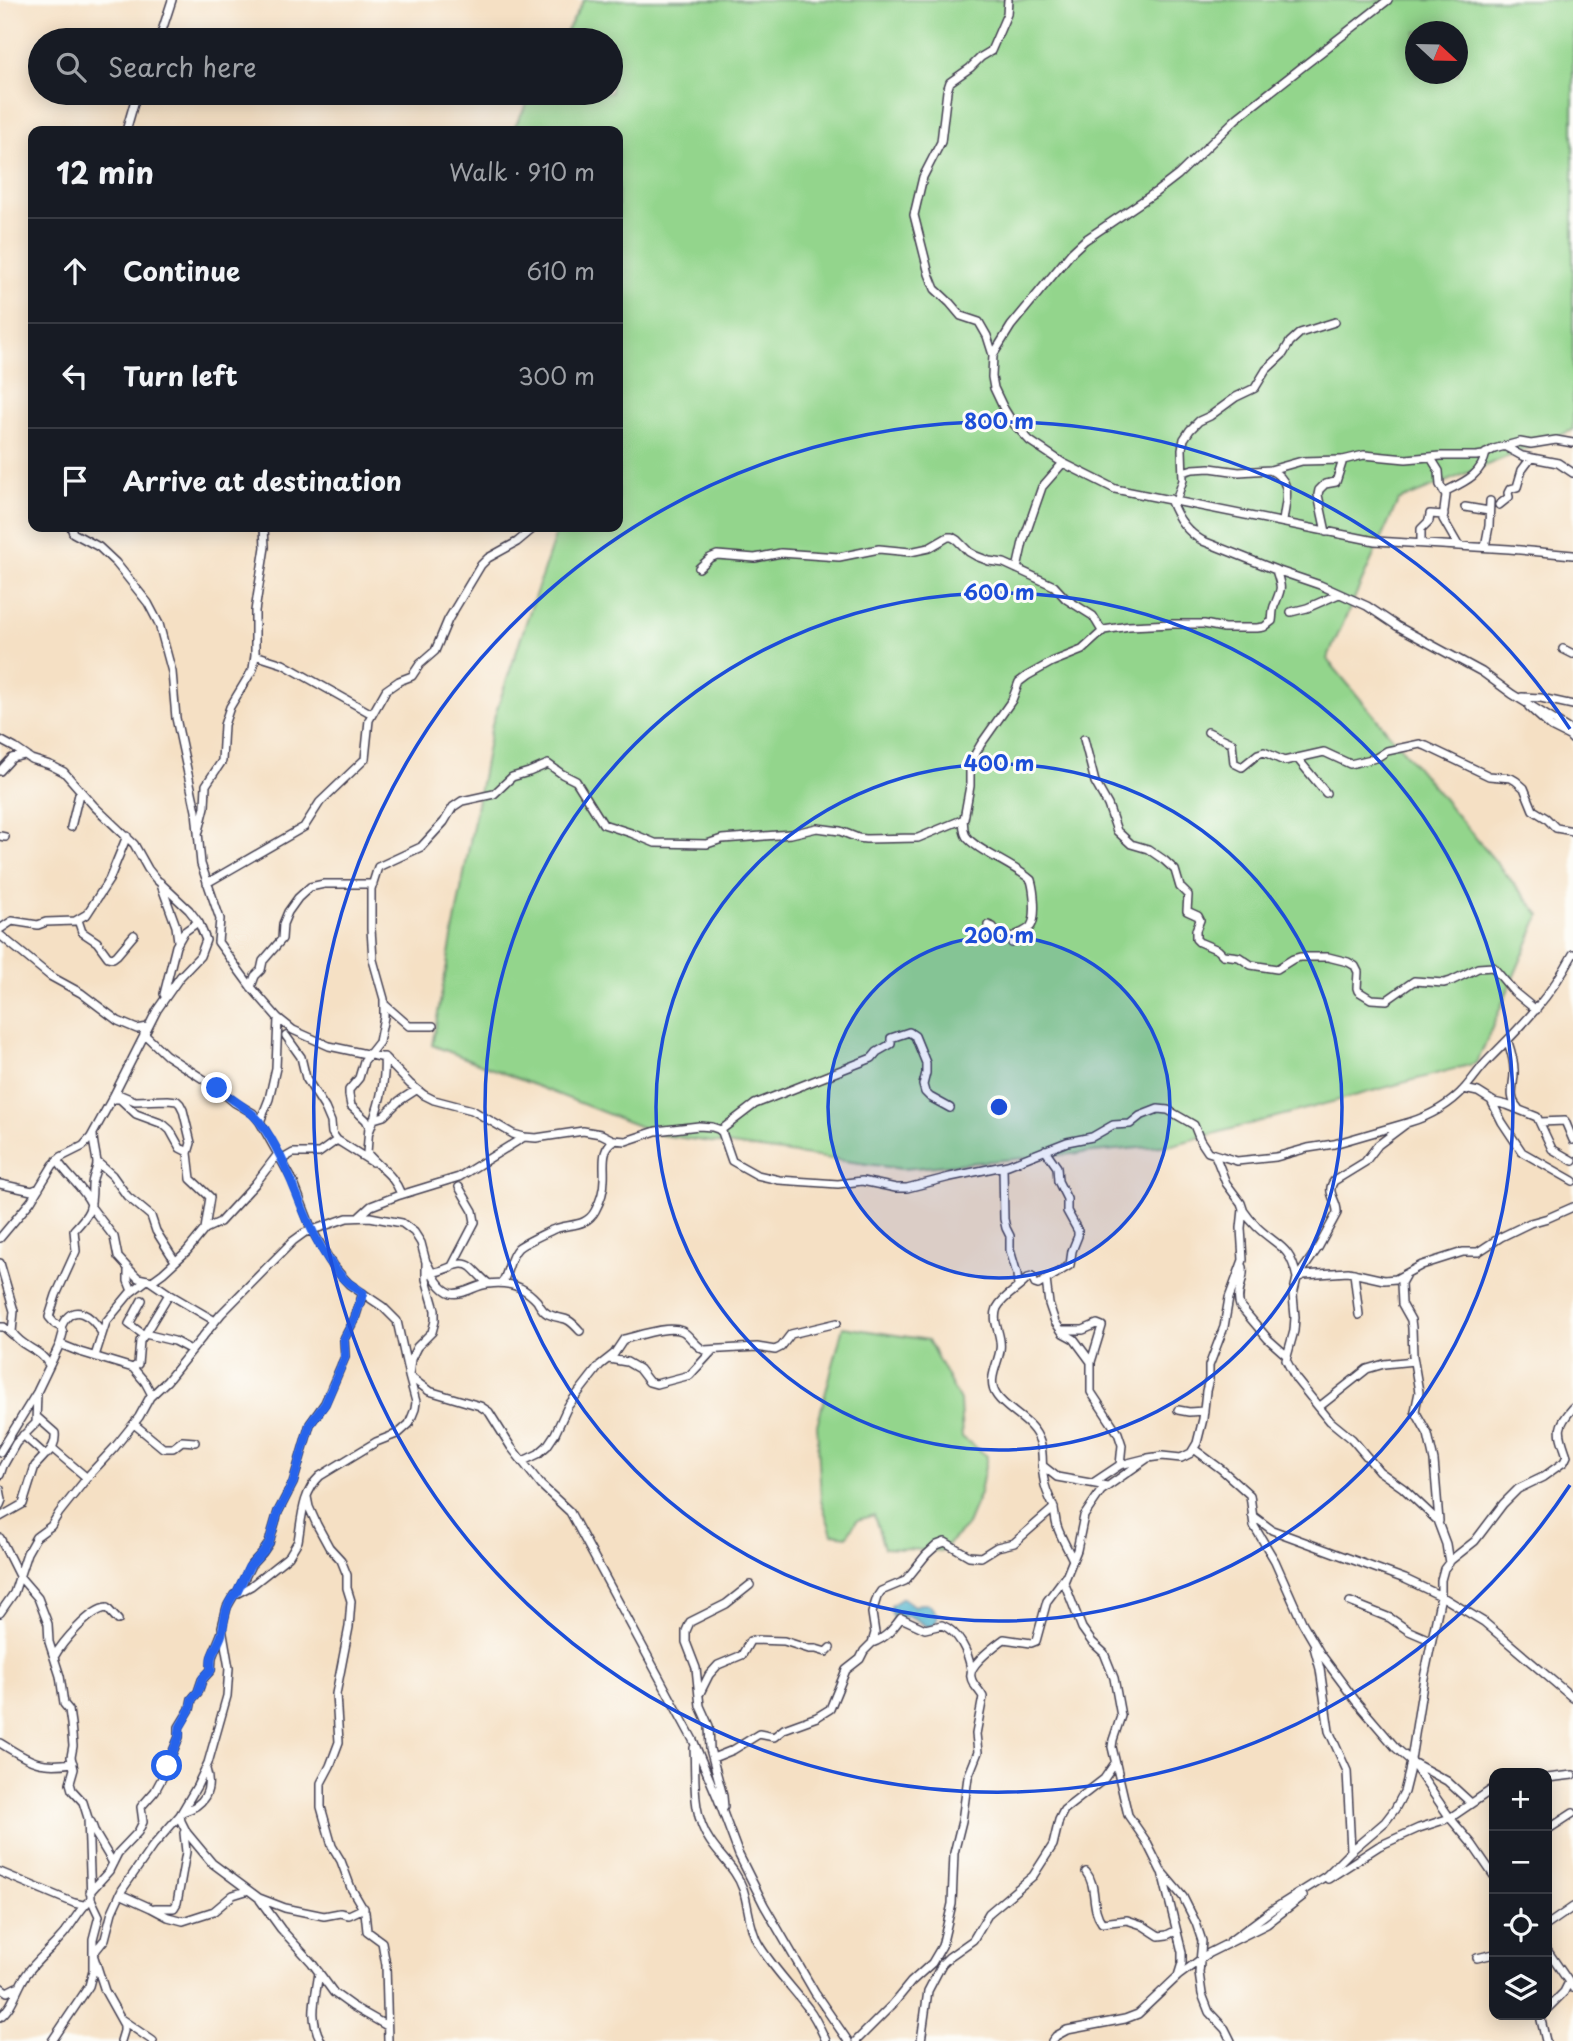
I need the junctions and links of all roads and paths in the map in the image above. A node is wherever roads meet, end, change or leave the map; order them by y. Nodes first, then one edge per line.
1 (172, 0) edge
2 (1008, 0) edge
3 (1388, 0) edge
4 (163, 28) edge
5 (134, 105) edge
6 (127, 126) edge
7 (1335, 322) dead end
8 (993, 355) junction
9 (1573, 443) edge
10 (1503, 446) junction
11 (1486, 453) junction
12 (1431, 458) junction
13 (1531, 458) junction
14 (1342, 460) junction
15 (1063, 463) junction
16 (1569, 465) edge
17 (1270, 470) junction
18 (1183, 472) junction
19 (1573, 473) edge
20 (1444, 492) junction
21 (1173, 500) junction
22 (1490, 501) dead end
23 (1499, 505) dead end
24 (1465, 507) dead end
25 (1489, 511) junction
26 (1444, 515) junction
27 (1283, 522) junction
28 (74, 532) edge
29 (264, 532) edge
30 (529, 532) edge
31 (1326, 532) junction
32 (1421, 543) junction
33 (1458, 545) junction
34 (1485, 547) junction
35 (1573, 555) edge
36 (699, 568) dead end
37 (1017, 569) junction
38 (1276, 570) junction
39 (1339, 594) junction
40 (1291, 612) dead end
41 (1102, 631) junction
42 (1563, 649) dead end
43 (1573, 654) edge
44 (255, 655) junction
45 (1515, 696) junction
46 (1573, 705) edge
47 (372, 714) junction
48 (1208, 732) dead end
49 (1573, 732) edge
50 (1084, 739) dead end
51 (0, 740) edge
52 (1573, 740) edge
53 (24, 755) junction
54 (1297, 758) junction
55 (0, 771) edge
56 (80, 790) junction
57 (1326, 793) dead end
58 (962, 820) junction
59 (71, 827) dead end
60 (1573, 831) edge
61 (198, 835) junction
62 (127, 836) junction
63 (159, 881) junction
64 (207, 883) junction
65 (373, 884) junction
66 (78, 920) junction
67 (198, 922) junction
68 (988, 925) dead end
69 (0, 929) edge
70 (0, 935) edge
71 (134, 935) dead end
72 (178, 942) junction
73 (10, 944) junction
74 (0, 948) edge
75 (1573, 954) edge
76 (251, 987) junction
77 (162, 1002) junction
78 (384, 1004) junction
79 (1536, 1010) junction
80 (278, 1018) junction
81 (433, 1026) dead end
82 (146, 1031) junction
83 (300, 1034) junction
84 (286, 1036) junction
85 (277, 1040) junction
86 (1508, 1042) junction
87 (370, 1054) junction
88 (384, 1057) junction
89 (1464, 1089) junction
90 (416, 1090) junction
91 (113, 1097) junction
92 (1491, 1100) junction
93 (950, 1108) dead end
94 (1521, 1111) junction
95 (374, 1119) junction
96 (260, 1122) junction
97 (1410, 1122) junction
98 (1540, 1122) junction
99 (721, 1130) junction
100 (369, 1132) junction
101 (93, 1133) junction
102 (524, 1137) junction
103 (337, 1140) junction
104 (615, 1140) junction
105 (1573, 1140) edge
106 (1045, 1150) junction
107 (188, 1152) junction
108 (1215, 1155) junction
109 (280, 1157) junction
110 (57, 1160) junction
111 (1573, 1161) edge
112 (97, 1163) junction
113 (376, 1164) junction
114 (1003, 1166) junction
115 (1573, 1181) edge
116 (0, 1184) edge
117 (459, 1187) dead end
118 (39, 1188) junction
119 (401, 1194) junction
120 (91, 1206) junction
121 (1573, 1207) edge
122 (1243, 1210) junction
123 (360, 1216) junction
124 (205, 1229) junction
125 (312, 1230) junction
126 (1, 1235) edge
127 (175, 1261) junction
128 (426, 1262) junction
129 (0, 1263) edge
130 (1242, 1265) junction
131 (128, 1268) junction
132 (451, 1268) junction
133 (432, 1272) junction
134 (1354, 1273) junction
135 (1405, 1275) junction
136 (1297, 1278) junction
137 (148, 1280) junction
138 (1046, 1280) junction
139 (489, 1283) junction
140 (502, 1283) junction
141 (1018, 1287) junction
142 (132, 1291) junction
143 (363, 1293) junction
144 (169, 1294) junction
145 (142, 1300) dead end
146 (1359, 1315) dead end
147 (215, 1321) junction
148 (837, 1323) dead end
149 (61, 1326) junction
150 (0, 1327) edge
151 (580, 1331) dead end
152 (1061, 1331) junction
153 (102, 1333) junction
154 (145, 1334) junction
155 (14, 1336) junction
156 (60, 1344) junction
157 (191, 1350) junction
158 (713, 1350) junction
159 (1286, 1355) junction
160 (95, 1356) junction
161 (609, 1359) junction
162 (1414, 1361) junction
163 (1091, 1362) junction
164 (49, 1365) junction
165 (132, 1368) junction
166 (409, 1376) junction
167 (37, 1392) junction
168 (152, 1395) junction
169 (1319, 1406) junction
170 (1573, 1408) edge
171 (1178, 1410) dead end
172 (1204, 1411) junction
173 (37, 1418) junction
174 (134, 1424) junction
175 (23, 1435) junction
176 (195, 1442) dead end
177 (1194, 1449) junction
178 (0, 1451) edge
179 (49, 1451) junction
180 (1148, 1458) junction
181 (523, 1461) junction
182 (1043, 1465) junction
183 (1120, 1465) junction
184 (0, 1475) edge
185 (87, 1478) junction
186 (1093, 1483) junction
187 (1107, 1486) junction
188 (0, 1489) edge
189 (307, 1494) junction
190 (0, 1505) edge
191 (1054, 1508) junction
192 (1252, 1515) junction
193 (0, 1517) edge
194 (1439, 1523) junction
195 (0, 1538) edge
196 (1446, 1544) junction
197 (1456, 1556) junction
198 (1073, 1560) junction
199 (1448, 1563) junction
200 (19, 1576) junction
201 (1065, 1576) junction
202 (750, 1585) dead end
203 (237, 1592) junction
204 (1441, 1596) junction
205 (1350, 1602) dead end
206 (0, 1613) edge
207 (118, 1620) dead end
208 (222, 1631) junction
209 (1310, 1636) junction
210 (1430, 1640) junction
211 (873, 1643) junction
212 (830, 1648) dead end
213 (54, 1657) junction
214 (972, 1670) junction
215 (699, 1695) junction
216 (1573, 1698) edge
217 (693, 1740) junction
218 (0, 1743) edge
219 (713, 1758) junction
220 (1411, 1761) junction
221 (73, 1763) junction
222 (1115, 1763) junction
223 (1573, 1775) edge
224 (1552, 1777) edge
225 (1489, 1791) edge
226 (1471, 1803) junction
227 (87, 1811) junction
228 (1573, 1813) edge
229 (181, 1814) junction
230 (724, 1815) junction
231 (1450, 1818) junction
232 (1379, 1827) junction
233 (1552, 1827) edge
234 (184, 1829) junction
235 (1351, 1851) junction
236 (1366, 1854) junction
237 (113, 1863) junction
238 (1489, 1864) edge
239 (1161, 1871) junction
240 (0, 1872) edge
241 (1086, 1872) dead end
242 (246, 1891) junction
243 (120, 1894) junction
244 (90, 1896) junction
245 (259, 1898) junction
246 (83, 1905) junction
247 (1573, 1907) edge
248 (151, 1908) junction
249 (364, 1908) junction
250 (1552, 1922) edge
251 (1175, 1931) junction
252 (1229, 1942) junction
253 (93, 1954) junction
254 (1489, 1955) edge
255 (1552, 1957) edge
256 (1477, 1958) dead end
257 (1200, 1960) junction
258 (319, 1972) junction
259 (26, 1975) junction
260 (1178, 1976) junction
261 (1571, 1985) edge
262 (0, 1987) edge
263 (1552, 2004) edge
264 (0, 2017) edge
265 (121, 2019) junction
266 (1541, 2020) edge
267 (387, 2026) junction
268 (52, 2041) edge
269 (121, 2041) edge
270 (153, 2041) edge
271 (321, 2041) edge
272 (388, 2041) edge
273 (826, 2041) edge
274 (848, 2041) edge
275 (856, 2041) edge
276 (921, 2041) edge
277 (1052, 2041) edge
278 (1231, 2041) edge
279 (1546, 2041) edge

1 - 4 street
2 - 8 street
3 - 8 street
5 - 6 street
7 - 18 street
8 - 15 street
9 - 10 street
10 - 11 street
10 - 13 street
11 - 12 street
11 - 20 street
12 - 14 street
12 - 20 street
13 - 16 street
13 - 23 street
14 - 17 street
14 - 31 street
15 - 21 street
15 - 37 street
16 - 19 street
17 - 18 street
17 - 27 street
18 - 21 street
20 - 26 street
21 - 27 street
21 - 38 street
22 - 25 street
24 - 25 street
25 - 34 street
26 - 32 street
26 - 33 street
27 - 31 street
28 - 61 street
29 - 44 street
30 - 47 street
31 - 32 street
32 - 33 street
33 - 34 street
34 - 35 street
36 - 37 street
37 - 41 street
38 - 39 street
38 - 41 street
39 - 40 street
39 - 45 street
41 - 58 street
42 - 43 street
44 - 47 street
44 - 61 street
45 - 46 street
45 - 49 street
45 - 52 street
47 - 64 street
48 - 54 street
50 - 79 street
51 - 53 street
53 - 55 street
53 - 56 street
54 - 57 street
54 - 60 street
56 - 59 street
56 - 62 street
58 - 65 street
58 - 68 street
61 - 64 street
62 - 63 street
62 - 66 street
63 - 67 street
63 - 72 street
64 - 76 street
65 - 76 street
65 - 78 street
66 - 69 street
66 - 71 street
67 - 72 street
67 - 77 street
70 - 73 street
72 - 77 street
73 - 74 street
73 - 82 street
75 - 79 street
76 - 80 street
77 - 82 street
78 - 81 street
78 - 87 street
79 - 86 street
80 - 83 street
80 - 85 street
82 - 91 street
82 - 96 street
83 - 84 street
83 - 87 street
84 - 85 street
84 - 103 street
85 - 96 street
86 - 89 street
86 - 94 street
87 - 88 street
87 - 100 street
88 - 90 street
88 - 95 street
89 - 92 street
89 - 97 street
90 - 95 street
90 - 102 street
91 - 101 street
91 - 107 street
91 - 107 street
92 - 94 street
92 - 115 street
93 - 99 street
94 - 98 street
95 - 100 street
96 - 109 street
97 - 108 street
97 - 136 street
98 - 105 street
98 - 111 street
99 - 104 street
99 - 114 street
100 - 113 street
101 - 110 street
101 - 112 street
102 - 104 street
102 - 119 street
103 - 109 street
103 - 113 street
104 - 140 street
106 - 108 street
106 - 114 street
106 - 138 street
107 - 124 street
108 - 122 street
109 - 124 street
109 - 125 street
110 - 118 street
110 - 120 street
112 - 120 street
112 - 127 street
113 - 119 street
114 - 141 street
116 - 118 street
117 - 132 street
118 - 126 street
119 - 123 street
120 - 131 street
120 - 149 street
121 - 135 street
122 - 130 street
122 - 136 street
123 - 125 street
123 - 128 street
124 - 127 street
125 - 143 street
125 - 147 street
127 - 137 street
128 - 133 street
128 - 166 street
129 - 155 street
130 - 159 street
130 - 172 street
131 - 137 street
131 - 142 street
132 - 133 street
132 - 139 street
133 - 139 street
134 - 135 street
134 - 136 street
134 - 146 street
135 - 162 street
136 - 159 street
137 - 142 street
137 - 144 street
138 - 141 street
138 - 152 street
139 - 140 street
140 - 151 street
141 - 182 street
142 - 153 street
143 - 166 street
143 - 203 street
144 - 147 street
144 - 154 street
145 - 154 street
147 - 157 street
148 - 158 street
149 - 153 street
149 - 156 street
150 - 155 street
152 - 163 street
152 - 163 street
153 - 160 street
154 - 157 street
154 - 165 street
155 - 164 street
156 - 160 street
156 - 164 street
157 - 168 street
158 - 161 street
158 - 161 street
159 - 169 street
160 - 165 street
161 - 181 street
162 - 169 street
162 - 194 street
163 - 183 street
164 - 167 street
165 - 168 street
166 - 181 street
166 - 189 street
167 - 173 street
167 - 178 street
168 - 174 street
169 - 194 street
170 - 197 street
171 - 172 street
172 - 177 street
173 - 175 street
173 - 179 street
174 - 176 street
174 - 185 street
175 - 179 street
175 - 184 street
177 - 180 street
177 - 192 street
179 - 185 street
179 - 193 street
180 - 183 street
180 - 187 street
181 - 217 street
182 - 186 street
182 - 191 street
183 - 186 street
185 - 200 street
186 - 187 street
187 - 198 street
188 - 190 street
189 - 203 street
189 - 249 street
191 - 198 street
191 - 211 street
192 - 204 street
192 - 209 street
194 - 196 street
195 - 200 street
196 - 197 street
196 - 199 street
197 - 199 street
198 - 201 street
199 - 204 street
200 - 206 street
200 - 213 street
201 - 214 street
201 - 222 street
202 - 215 street
203 - 208 street
204 - 210 street
204 - 216 street
205 - 210 street
207 - 213 street
208 - 229 street
208 - 237 street
209 - 220 street
209 - 235 street
210 - 220 street
211 - 214 street
211 - 219 street
212 - 215 street
213 - 221 street
214 - 275 street
215 - 219 street
217 - 230 street
217 - 273 street
218 - 221 street
219 - 230 street
220 - 226 street
220 - 231 street
220 - 232 street
221 - 227 street
222 - 239 street
222 - 276 street
223 - 224 street
225 - 226 street
226 - 231 street
227 - 237 street
227 - 244 street
228 - 233 street
229 - 234 street
229 - 243 street
230 - 274 street
231 - 236 street
231 - 238 street
232 - 235 street
232 - 236 street
234 - 242 street
234 - 248 street
235 - 252 street
236 - 252 street
237 - 244 street
239 - 251 street
239 - 257 street
240 - 246 street
241 - 251 street
242 - 245 street
242 - 248 street
243 - 248 street
243 - 253 street
244 - 246 street
244 - 253 street
245 - 249 street
245 - 258 street
246 - 259 street
247 - 250 street
249 - 267 street
251 - 260 street
252 - 257 street
253 - 265 street
253 - 268 street
254 - 256 street
255 - 261 street
257 - 260 street
257 - 278 street
258 - 267 street
258 - 271 street
259 - 262 street
259 - 264 street
260 - 277 street
261 - 263 street
265 - 269 street
265 - 270 street
266 - 279 street
267 - 272 street

